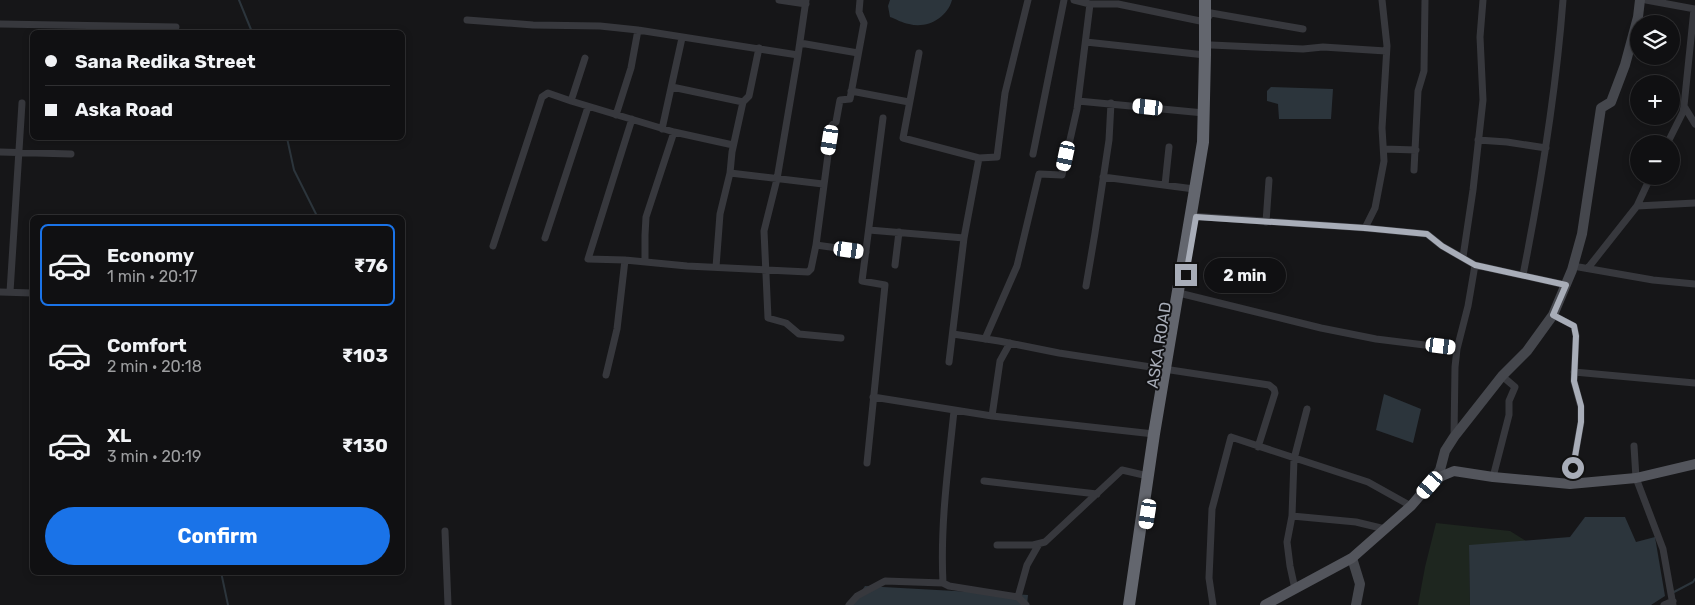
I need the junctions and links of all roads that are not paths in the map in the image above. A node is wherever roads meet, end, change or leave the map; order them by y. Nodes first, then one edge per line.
1 (779, 0) edge
2 (860, 0) edge
3 (1028, 0) edge
4 (1064, 0) edge
5 (1074, 0) edge
6 (1205, 0) edge
7 (1211, 0) edge
8 (1382, 0) edge
9 (1425, 0) edge
10 (1483, 0) edge
11 (1563, 0) edge
12 (1640, 0) edge
13 (1646, 0) edge
14 (806, 2) edge
15 (1090, 4) junction
16 (1694, 9) edge
17 (1208, 17) junction
18 (468, 20) dead end
19 (0, 24) edge
20 (176, 27) dead end
21 (1303, 29) dead end
22 (638, 30) junction
23 (682, 38) junction
24 (1086, 42) junction
25 (800, 43) junction
26 (759, 48) junction
27 (1208, 50) junction
28 (1386, 51) junction
29 (858, 53) junction
30 (919, 53) dead end
31 (798, 55) junction
32 (585, 58) dead end
33 (672, 87) junction
34 (851, 91) junction
35 (571, 101) junction
36 (1078, 101) junction
37 (744, 102) junction
38 (909, 102) junction
39 (22, 103) dead end
40 (1111, 103) junction
41 (588, 106) junction
42 (1684, 106) junction
43 (1204, 113) junction
44 (616, 115) junction
45 (883, 118) dead end
46 (632, 119) junction
47 (1695, 124) edge
48 (662, 128) junction
49 (674, 132) junction
50 (1672, 135) edge
51 (1478, 140) junction
52 (733, 145) junction
53 (1170, 147) dead end
54 (1546, 148) junction
55 (1384, 149) junction
56 (1416, 150) junction
57 (0, 152) edge
58 (18, 152) junction
59 (71, 154) dead end
60 (1033, 154) dead end
61 (979, 158) junction
62 (1414, 170) dead end
63 (730, 173) junction
64 (1103, 177) junction
65 (777, 179) junction
66 (1269, 180) dead end
67 (823, 184) junction
68 (1165, 185) junction
69 (1647, 185) edge
70 (1194, 189) junction
71 (1695, 204) edge
72 (1637, 206) junction
73 (1193, 217) junction
74 (1266, 222) junction
75 (1365, 228) junction
76 (869, 230) junction
77 (899, 232) junction
78 (545, 238) dead end
79 (964, 238) junction
80 (816, 245) junction
81 (493, 246) dead end
82 (866, 252) junction
83 (1463, 257) junction
84 (625, 260) junction
85 (645, 262) junction
86 (895, 265) dead end
87 (1475, 265) junction
88 (1573, 266) junction
89 (716, 267) junction
90 (1588, 268) junction
91 (766, 270) junction
92 (1523, 275) junction
93 (1695, 284) edge
94 (1566, 285) junction
95 (1086, 286) dead end
96 (0, 292) edge
97 (10, 292) junction
98 (30, 293) edge
99 (1183, 294) junction
100 (1553, 315) junction
101 (953, 334) junction
102 (841, 338) dead end
103 (985, 339) junction
104 (1010, 344) junction
105 (1457, 348) junction
106 (949, 362) dead end
107 (1168, 369) junction
108 (1574, 372) junction
109 (606, 375) dead end
110 (1502, 376) junction
111 (1695, 383) edge
112 (873, 396) junction
113 (1307, 409) dead end
114 (954, 411) junction
115 (992, 416) junction
116 (1154, 434) junction
117 (1454, 437) junction
118 (1634, 446) dead end
119 (1258, 447) junction
120 (1294, 459) junction
121 (867, 463) dead end
122 (1695, 464) edge
123 (1148, 476) junction
124 (1493, 477) junction
125 (1636, 478) junction
126 (984, 481) dead end
127 (1570, 484) junction
128 (1430, 485) junction
129 (1096, 494) junction
130 (1410, 506) junction
131 (1292, 516) junction
132 (1385, 529) junction
133 (445, 531) dead end
134 (1039, 544) junction
135 (997, 545) dead end
136 (1352, 558) junction
137 (943, 583) junction
138 (1295, 589) junction
139 (1018, 597) junction
140 (1673, 603) edge
141 (448, 605) edge
142 (849, 605) edge
143 (1026, 605) edge
144 (1129, 605) edge
145 (1135, 605) edge
146 (1213, 605) edge
147 (1265, 605) edge
148 (1356, 605) edge
149 (1664, 605) edge

1 - 14 street
2 - 29 street
3 - 61 street
4 - 60 street
5 - 15 street
6 - 17 highway
7 - 17 highway, ASKA ROAD
8 - 28 street
9 - 56 street
10 - 51 street
11 - 54 street
12 - 88 street
13 - 16 street
14 - 25 street
15 - 17 street
15 - 24 street
16 - 42 street
17 - 21 street
17 - 27 highway, ASKA ROAD
18 - 22 street
19 - 20 street
22 - 23 street
22 - 44 street
23 - 26 street
23 - 33 street
24 - 27 street
24 - 36 street
25 - 29 street
25 - 31 street
26 - 31 street
26 - 37 street
27 - 28 street
27 - 43 highway
27 - 73 highway, ASKA ROAD
28 - 55 street
29 - 34 street
30 - 38 street
31 - 65 street
32 - 35 street
33 - 37 street
33 - 48 street
34 - 38 street
34 - 67 street
35 - 41 street
35 - 81 street
36 - 40 street
36 - 103 street
37 - 52 street
38 - 61 street
39 - 58 street
40 - 43 street
40 - 64 street
41 - 44 street
41 - 78 street
42 - 47 street
42 - 50 street
43 - 70 highway
44 - 46 street
45 - 76 street
46 - 48 street
46 - 84 street
48 - 49 street
49 - 52 street
49 - 85 street
51 - 54 street
51 - 83 street
52 - 63 street
53 - 68 street
54 - 92 street
55 - 56 street
55 - 75 street
56 - 62 street
57 - 58 street
58 - 59 street
58 - 97 street
61 - 79 street
63 - 65 street
63 - 89 street
64 - 68 street
64 - 95 street
65 - 67 street
65 - 91 street
66 - 74 street
67 - 80 street
68 - 70 street
69 - 72 street
70 - 73 highway
71 - 72 street
72 - 90 street
73 - 74 street
73 - 99 highway, ASKA ROAD
73 - 107 highway
74 - 75 street
75 - 83 street
76 - 77 street
76 - 82 street
77 - 79 street
77 - 86 street
79 - 101 street
80 - 82 street
80 - 91 street
82 - 112 street
83 - 87 street
84 - 85 street
84 - 109 street
85 - 89 street
87 - 92 street
87 - 105 street
88 - 90 street
88 - 94 street
89 - 91 street
90 - 93 street
91 - 102 street
92 - 94 street
94 - 100 street
96 - 97 street
97 - 98 street
99 - 105 street
99 - 107 highway, ASKA ROAD
100 - 108 street
100 - 110 street
101 - 103 street
101 - 106 street
103 - 104 street
104 - 107 street
104 - 115 street
105 - 117 street
107 - 116 highway
107 - 119 street
107 - 145 highway, ASKA ROAD
108 - 111 street
108 - 127 street
110 - 117 street
110 - 124 street
112 - 114 street
112 - 121 street
113 - 120 street
114 - 115 street
114 - 137 street
115 - 116 street
116 - 123 highway
117 - 128 street
118 - 125 street
119 - 120 street
119 - 146 street
120 - 130 street
120 - 131 street
122 - 125 main road
123 - 129 street
123 - 144 highway
124 - 127 main road
124 - 128 main road
125 - 127 main road
125 - 140 street
126 - 129 street
128 - 130 main road
129 - 134 street
130 - 132 main road
131 - 132 street
131 - 138 street
132 - 136 main road
133 - 141 street
134 - 135 street
134 - 139 street
136 - 138 main road
136 - 148 street
137 - 139 street
137 - 142 street
138 - 147 main road
139 - 143 street
140 - 149 street

